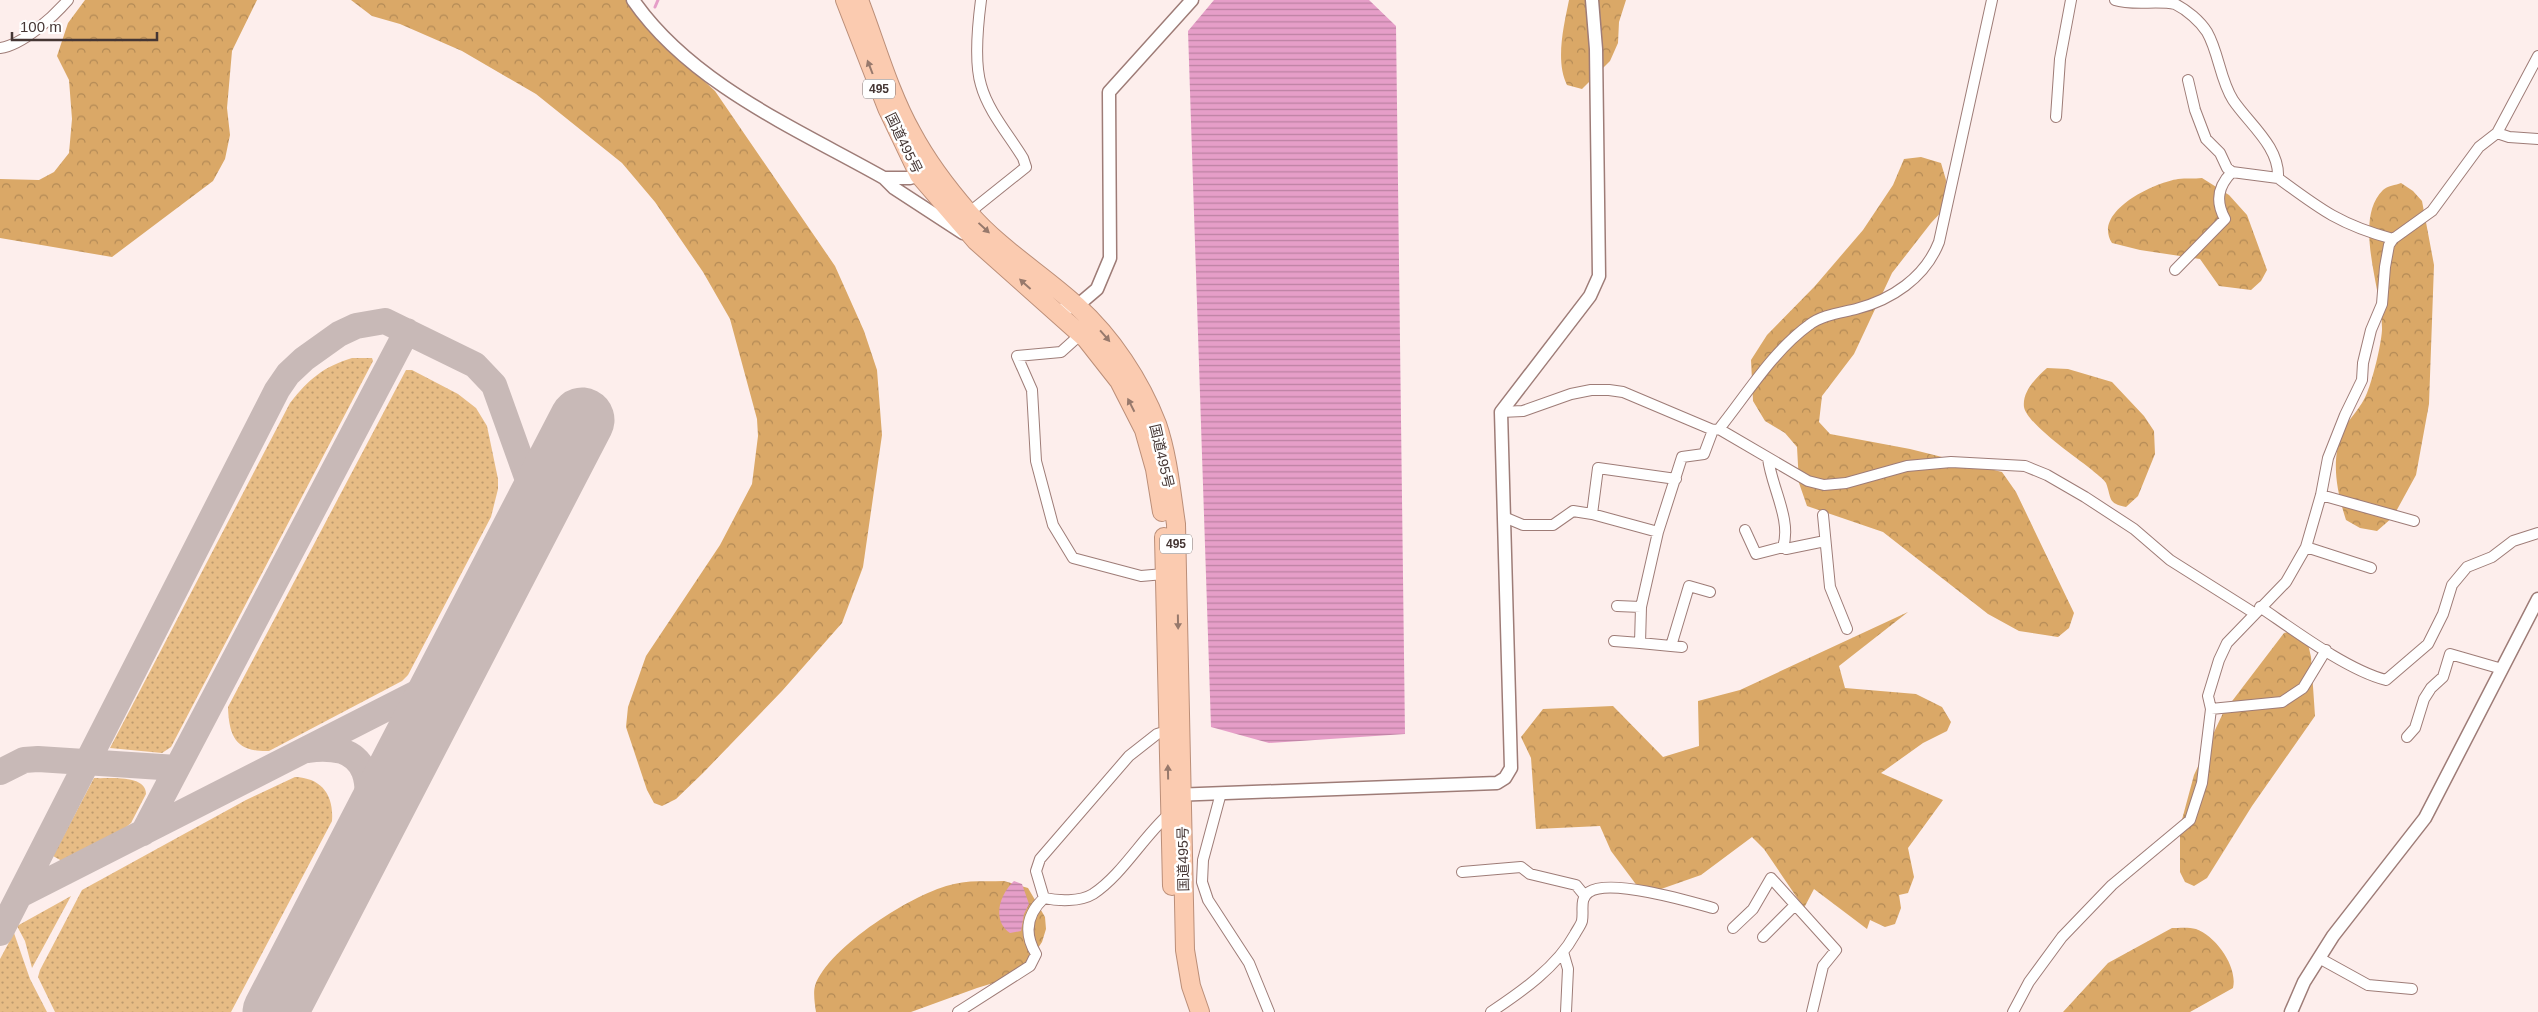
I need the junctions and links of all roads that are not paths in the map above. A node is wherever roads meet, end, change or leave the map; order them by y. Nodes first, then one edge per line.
1 (68, 0) edge
2 (633, 0) edge
3 (844, 0) edge
4 (859, 0) edge
5 (980, 0) edge
6 (1192, 0) edge
7 (1592, 0) edge
8 (1992, 0) edge
9 (2071, 0) edge
10 (2114, 0) edge
11 (2167, 1) edge
12 (0, 48) edge
13 (2538, 56) edge
14 (2188, 80) dead end
15 (2056, 117) dead end
16 (2497, 133) junction
17 (2538, 139) edge
18 (2232, 172) junction
19 (919, 175) junction
20 (884, 178) junction
21 (2278, 178) junction
22 (963, 217) junction
23 (2393, 239) junction
24 (976, 241) junction
25 (2176, 270) dead end
26 (1077, 306) junction
27 (1055, 311) junction
28 (1081, 334) junction
29 (1501, 412) junction
30 (1716, 430) junction
31 (1768, 458) junction
32 (1676, 479) junction
33 (2321, 495) junction
34 (1592, 514) junction
35 (1824, 515) dead end
36 (1504, 517) junction
37 (2414, 521) dead end
38 (1745, 530) dead end
39 (1658, 532) junction
40 (2538, 533) edge
41 (1825, 540) junction
42 (1782, 547) junction
43 (2306, 547) junction
44 (2371, 568) dead end
45 (1164, 574) junction
46 (1710, 592) dead end
47 (2538, 599) edge
48 (1617, 606) dead end
49 (1641, 607) junction
50 (2257, 610) junction
51 (1847, 629) dead end
52 (1614, 641) dead end
53 (1640, 643) junction
54 (1671, 646) junction
55 (1682, 647) dead end
56 (2326, 650) junction
57 (2502, 669) junction
58 (2211, 709) junction
59 (1167, 731) junction
60 (2407, 737) dead end
61 (1221, 793) junction
62 (1175, 795) junction
63 (1169, 814) junction
64 (1462, 872) dead end
65 (1586, 896) junction
66 (1044, 898) junction
67 (1795, 905) junction
68 (1713, 908) dead end
69 (1733, 928) dead end
70 (1763, 937) dead end
71 (1563, 952) junction
72 (2319, 958) junction
73 (2412, 989) dead end
74 (958, 1012) edge
75 (1188, 1012) edge
76 (1200, 1012) edge
77 (1269, 1012) edge
78 (1491, 1012) edge
79 (1566, 1012) edge
80 (1812, 1012) edge
81 (2013, 1012) edge
82 (2291, 1012) edge

1 - 12 street
2 - 20 street
19 -> 3 highway, 国道495号 / 495
4 - 22 highway, 国道495号 / 495
5 - 22 street
6 - 26 street
7 - 29 street
8 - 30 street
9 - 15 street
10 - 11 street
11 - 21 street
13 - 16 street
14 - 18 street
16 - 17 street
16 - 23 street
18 - 21 street
18 - 25 street
19 - 20 street
19 - 22 highway, 国道495号 / 495
20 - 24 street
21 - 23 street
22 - 24 highway, 国道495号 / 495
22 -> 26 highway, 国道495号 / 495
23 - 33 street
27 -> 24 highway, 国道495号 / 495
26 - 27 street
26 -> 62 highway, 国道495号 / 495
27 - 28 highway, 国道495号 / 495
45 -> 28 highway, 国道495号 / 495
28 - 45 street
29 - 30 street
29 - 36 street
30 - 31 street
30 - 32 street
31 - 42 street
31 - 50 street
32 - 34 street
32 - 39 street
33 - 37 street
33 - 43 street
34 - 36 street
34 - 39 street
35 - 41 street
36 - 61 street
38 - 42 street
39 - 49 street
40 - 56 street
41 - 42 street
41 - 51 street
43 - 44 street
43 - 50 street
45 - 59 highway, 国道495号 / 495
46 - 54 street
47 - 57 street
48 - 49 street
49 - 53 street
50 - 56 street
50 - 58 street
52 - 53 street
53 - 54 street
54 - 55 street
56 - 58 street
57 - 60 street
57 - 72 street
58 - 81 street
62 -> 59 highway, 国道495号 / 495
59 - 66 street
61 - 62 street
61 - 77 street
62 - 63 highway, 国道495号 / 495
62 - 76 highway, 国道495号 / 495
63 - 66 street
63 - 75 highway, 国道495号 / 495
64 - 65 street
65 - 68 street
65 - 71 street
66 - 74 street
67 - 69 street
67 - 70 street
67 - 80 street
71 - 78 street
71 - 79 street
72 - 73 street
72 - 82 street

